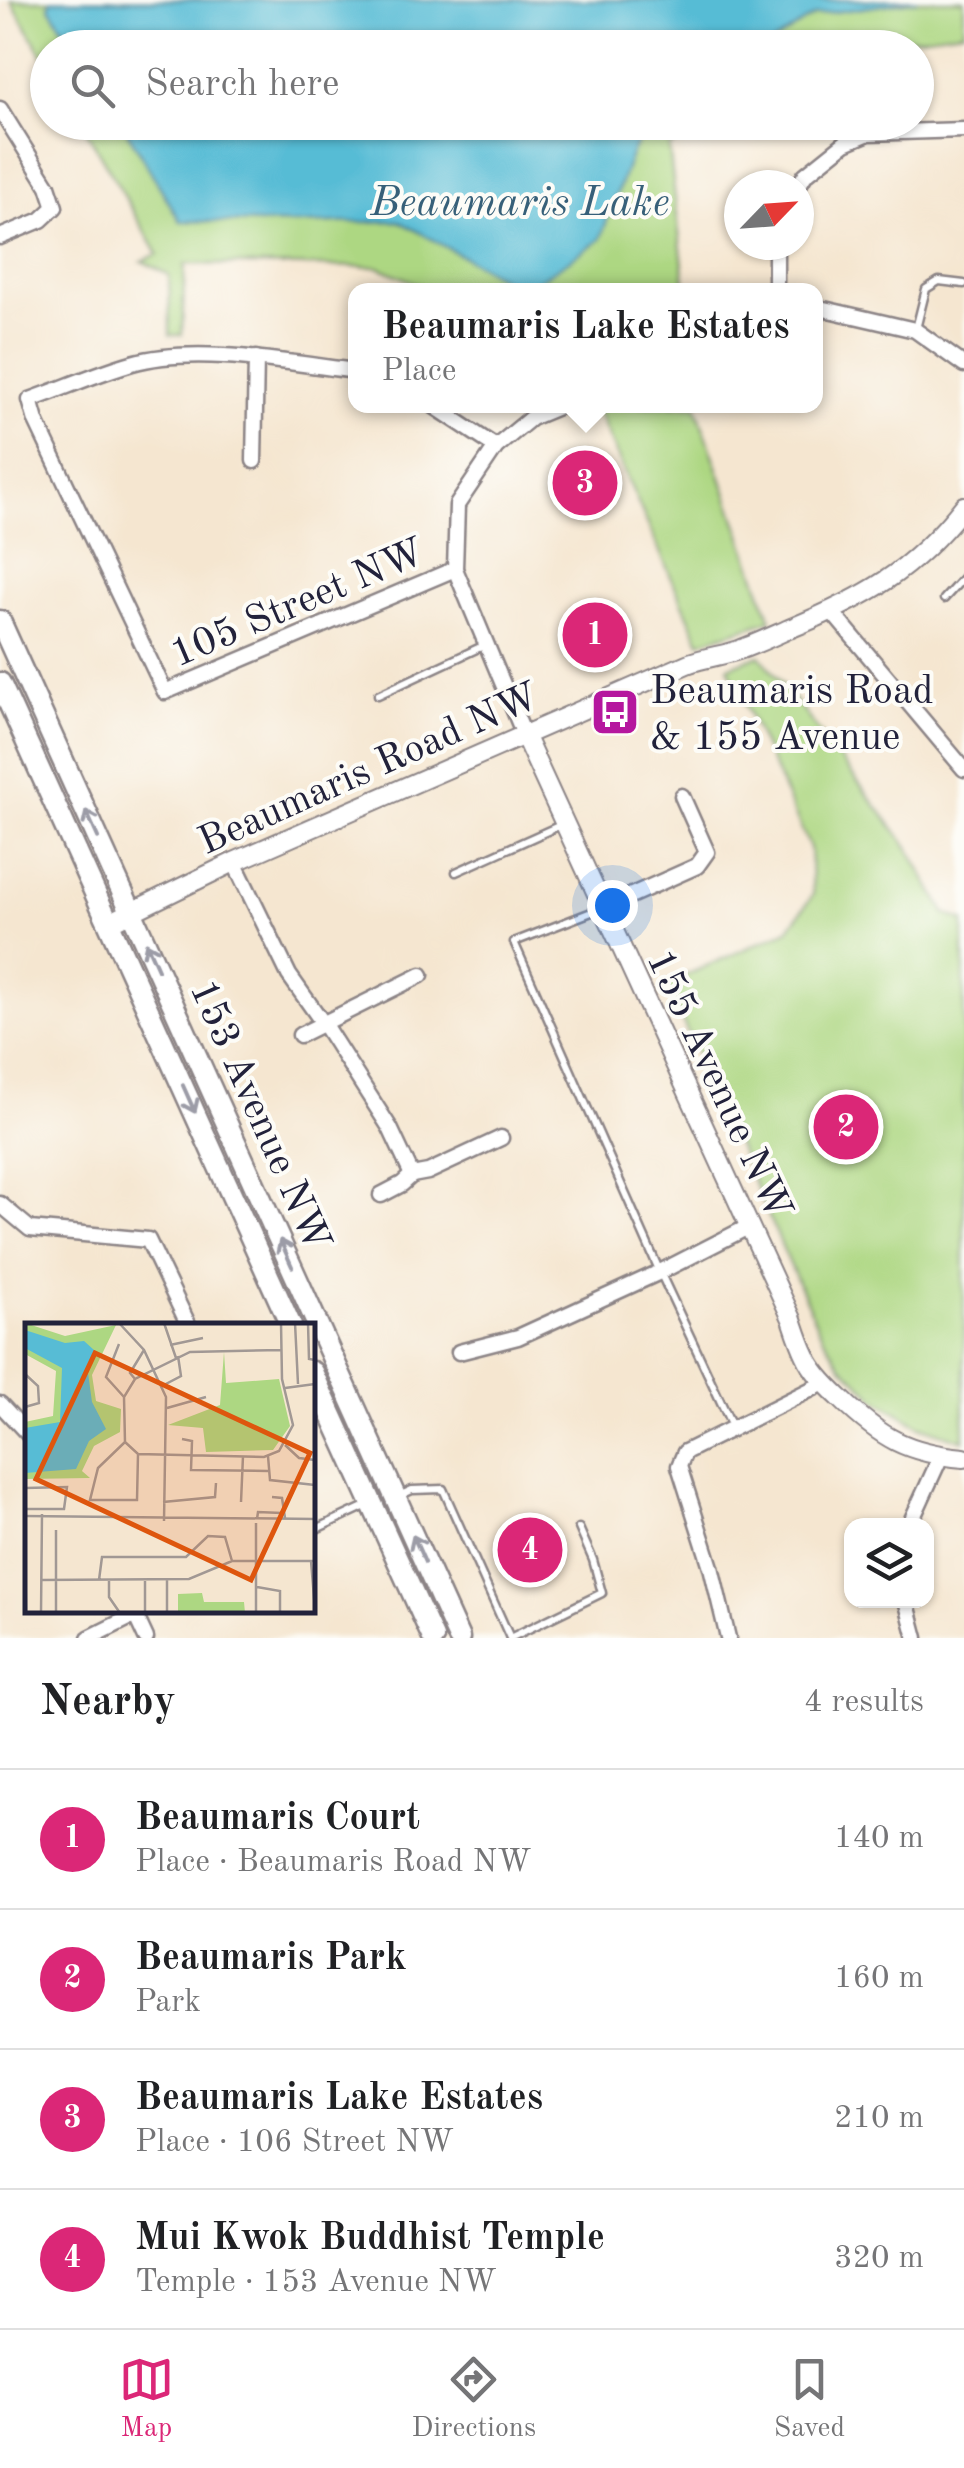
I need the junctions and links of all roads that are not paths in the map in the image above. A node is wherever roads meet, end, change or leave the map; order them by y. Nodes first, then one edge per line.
1 (0, 109) edge
2 (964, 130) edge
3 (934, 131) edge
4 (855, 140) edge
5 (811, 170) edge
6 (0, 237) edge
7 (964, 284) edge
8 (823, 309) edge
9 (915, 330) junction
10 (256, 358) junction
11 (964, 365) edge
12 (348, 370) edge
13 (445, 413) edge
14 (543, 413) edge
15 (496, 447) junction
16 (254, 460) dead end
17 (961, 517) edge
18 (455, 569) junction
19 (964, 578) edge
20 (944, 598) dead end
21 (832, 612) junction
22 (0, 621) edge
23 (486, 644) junction
24 (0, 683) edge
25 (378, 695) dead end
26 (524, 736) junction
27 (964, 768) edge
28 (682, 796) dead end
29 (564, 823) junction
30 (234, 862) junction
31 (456, 872) dead end
32 (603, 908) junction
33 (132, 912) junction
34 (109, 923) junction
35 (421, 975) dead end
36 (324, 1023) junction
37 (300, 1035) dead end
38 (501, 1138) dead end
39 (412, 1176) junction
40 (381, 1195) dead end
41 (0, 1204) edge
42 (748, 1227) junction
43 (660, 1272) junction
44 (189, 1323) edge
45 (290, 1323) edge
46 (458, 1352) dead end
47 (315, 1379) edge
48 (824, 1383) junction
49 (0, 1404) edge
50 (733, 1428) junction
51 (25, 1431) edge
52 (941, 1456) junction
53 (964, 1458) edge
54 (396, 1497) junction
55 (372, 1503) junction
56 (913, 1518) edge
57 (578, 1528) dead end
58 (315, 1530) edge
59 (908, 1608) edge
60 (135, 1613) edge
61 (137, 1613) edge
62 (89, 1638) edge
63 (146, 1638) edge
64 (433, 1638) edge
65 (459, 1638) edge
66 (510, 1638) edge
67 (728, 1638) edge
68 (916, 1638) edge

1 - 6 street
2 - 3 street
4 - 5 street
7 - 9 lane
8 - 9 street
9 - 11 street
10 - 12 street
10 - 16 street
10 - 18 street, 105 Street NW
13 - 15 street
14 - 15 street, 155 Avenue NW
15 - 18 street, 155 Avenue NW
17 - 21 street, Beaumaris Road NW
18 - 23 street, 155 Avenue NW
19 - 20 lane
21 - 26 street, Beaumaris Road NW
21 - 27 street
33 -> 22 main road, 153 Avenue NW
23 - 25 lane
23 - 26 street, 155 Avenue NW
24 - 34 main road, 153 Avenue NW
26 - 29 street, 155 Avenue NW
26 - 30 street, Beaumaris Road NW
28 - 32 street
29 - 31 lane
29 - 32 street, 155 Avenue NW
30 - 33 street, Beaumaris Road NW
30 - 36 street
32 - 42 street, 155 Avenue NW
32 - 43 lane
33 - 34 street, Beaumaris Road NW
54 -> 33 main road, 153 Avenue NW
34 -> 45 main road, 153 Avenue NW
35 - 36 street
36 - 37 street
36 - 39 street
38 - 39 street
39 - 40 street
41 - 44 street
42 - 43 street
42 - 48 street, 155 Avenue NW
43 - 46 street
43 - 50 lane
47 - 55 main road
48 - 50 street
48 - 52 street, 155 Avenue NW
49 - 51 street
50 - 67 street
52 - 53 street, 155 Avenue NW
52 - 56 street
65 -> 54 main road, 153 Avenue NW
54 - 66 lane
55 - 58 lane
55 - 64 main road
57 - 66 lane
59 - 68 street
60 - 62 street
61 - 63 street

